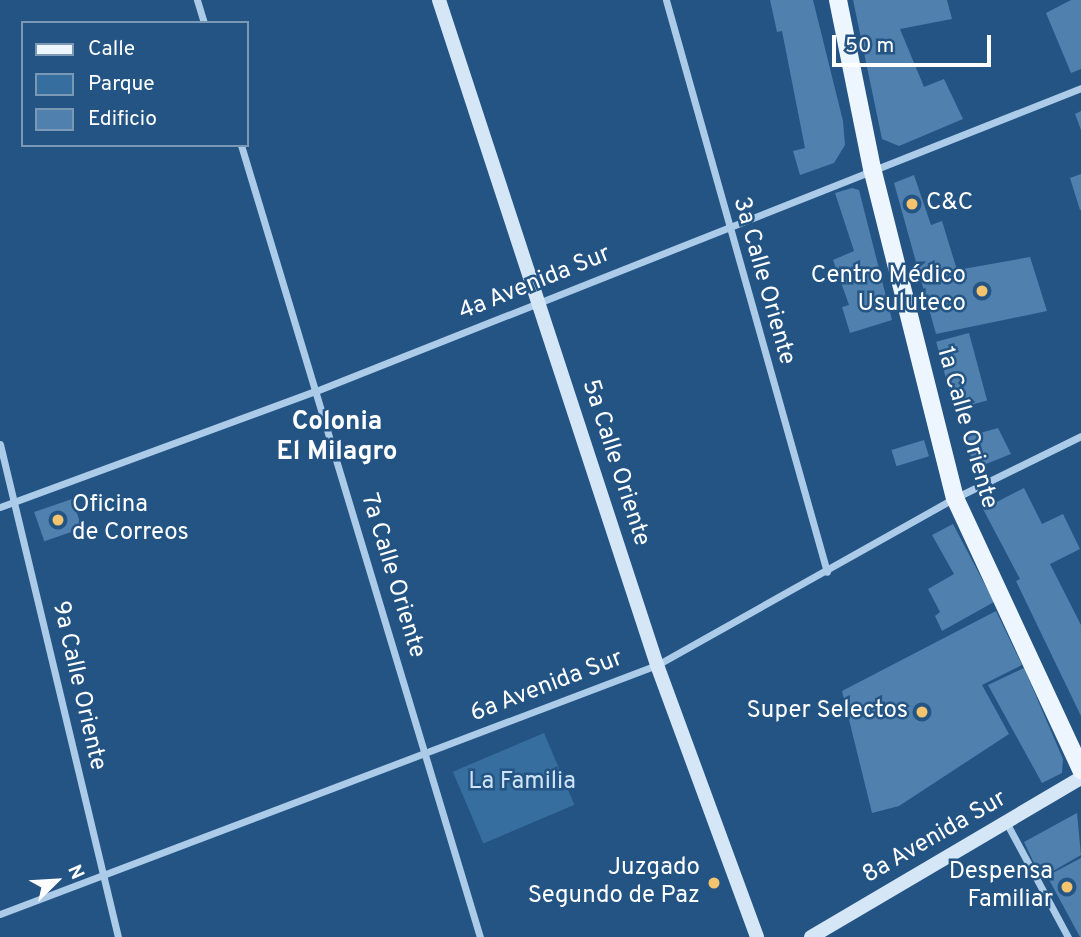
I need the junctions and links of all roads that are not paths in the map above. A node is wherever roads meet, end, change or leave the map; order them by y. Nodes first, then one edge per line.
1 (197, 0) edge
2 (439, 0) edge
3 (666, 0) edge
4 (838, 0) edge
5 (203, 21) edge
6 (1081, 88) edge
7 (242, 147) edge
8 (872, 168) junction
9 (726, 226) junction
10 (538, 304) junction
11 (316, 391) junction
12 (1081, 436) edge
13 (0, 444) edge
14 (956, 498) junction
15 (14, 499) junction
16 (0, 507) edge
17 (827, 572) junction
18 (657, 665) junction
19 (426, 755) junction
20 (1081, 770) edge
21 (1081, 778) edge
22 (1006, 822) junction
23 (103, 872) junction
24 (0, 914) edge
25 (118, 937) edge
26 (480, 937) edge
27 (757, 937) edge
28 (811, 937) edge
29 (1069, 937) edge

1 - 5 street
2 - 10 street, 5a Calle Oriente
3 - 9 street, 3a Calle Oriente
4 - 8 main road, 1a Calle Oriente
6 - 8 street, 4a Avenida Sur
7 - 11 street, 7a Calle Oriente
8 - 9 street, 4a Avenida Sur
8 - 14 main road, 1a Calle Oriente
9 - 10 street, 4a Avenida Sur
9 - 17 street, 3a Calle Oriente
10 - 11 street, 4a Avenida Sur
10 - 18 street, 5a Calle Oriente
11 - 15 street, 4a Avenida Sur
11 - 19 street, 7a Calle Oriente
12 - 14 street, 6a Avenida Sur
13 - 15 street, 9a Calle Oriente
14 - 17 street, 6a Avenida Sur
14 - 20 main road, 1a Calle Oriente
15 - 16 street, 4a Avenida Sur
15 - 23 street, 9a Calle Oriente
17 - 18 street, 6a Avenida Sur
18 - 19 street, 6a Avenida Sur
18 - 27 street, 5a Calle Oriente
19 - 23 street, 6a Avenida Sur
19 - 26 street, 7a Calle Oriente
21 - 22 street, 8a Avenida Sur
22 - 28 street, 8a Avenida Sur
22 - 29 street
23 - 24 street, 6a Avenida Sur
23 - 25 street, 9a Calle Oriente

